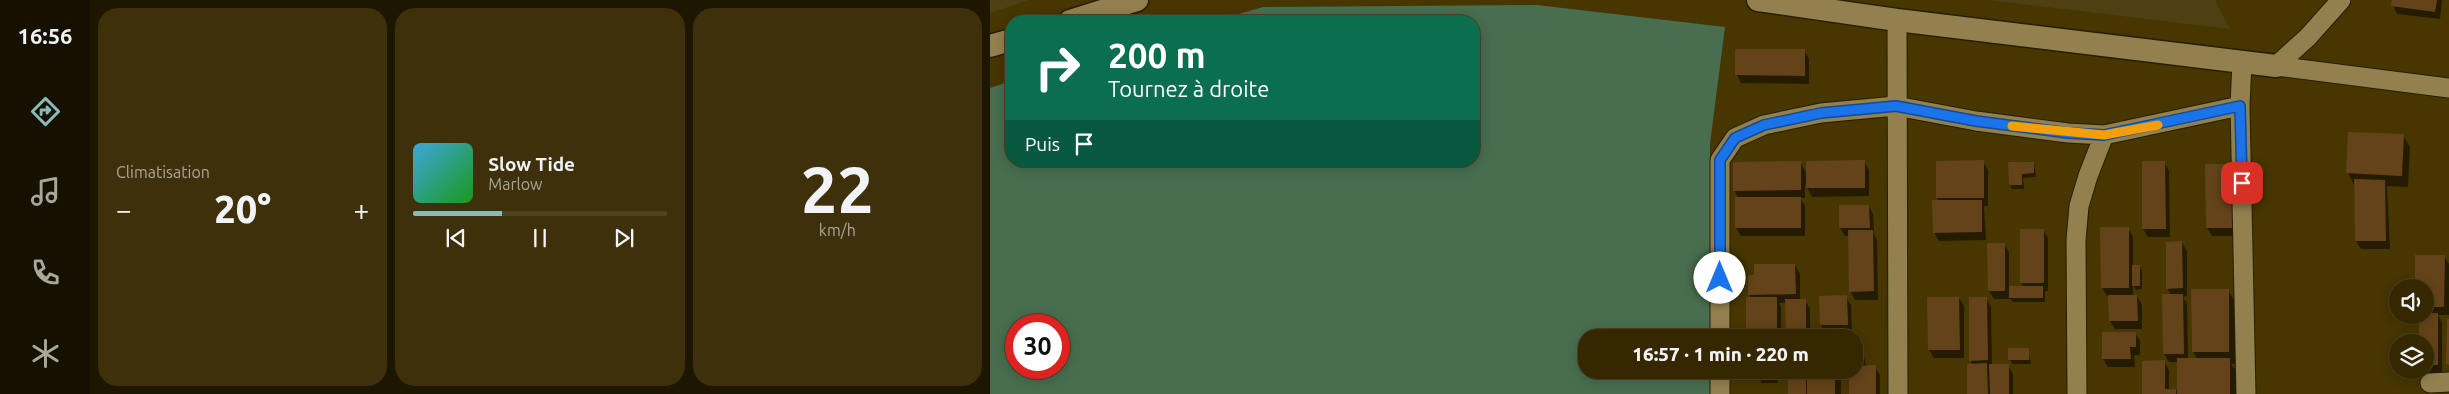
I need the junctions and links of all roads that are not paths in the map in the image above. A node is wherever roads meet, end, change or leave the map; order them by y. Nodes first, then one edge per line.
1 (1137, 0) edge
2 (1758, 0) edge
3 (2341, 0) edge
4 (1089, 15) edge
5 (1897, 20) junction
6 (1005, 42) edge
7 (990, 46) edge
8 (2242, 62) junction
9 (2276, 66) junction
10 (2449, 88) edge
11 (1896, 106) junction
12 (2240, 106) junction
13 (2104, 135) junction
14 (1720, 329) edge
15 (1720, 379) edge
16 (1720, 394) edge
17 (1898, 394) edge
18 (2077, 394) edge
19 (2246, 394) edge

1 - 4 street
2 - 5 street
3 - 9 street
5 - 8 street
5 - 11 street
6 - 7 street
8 - 9 street
8 - 12 street
9 - 10 street
11 - 13 street
11 - 14 street
11 - 17 street
12 - 13 street
12 - 19 street
13 - 18 street
15 - 16 street

